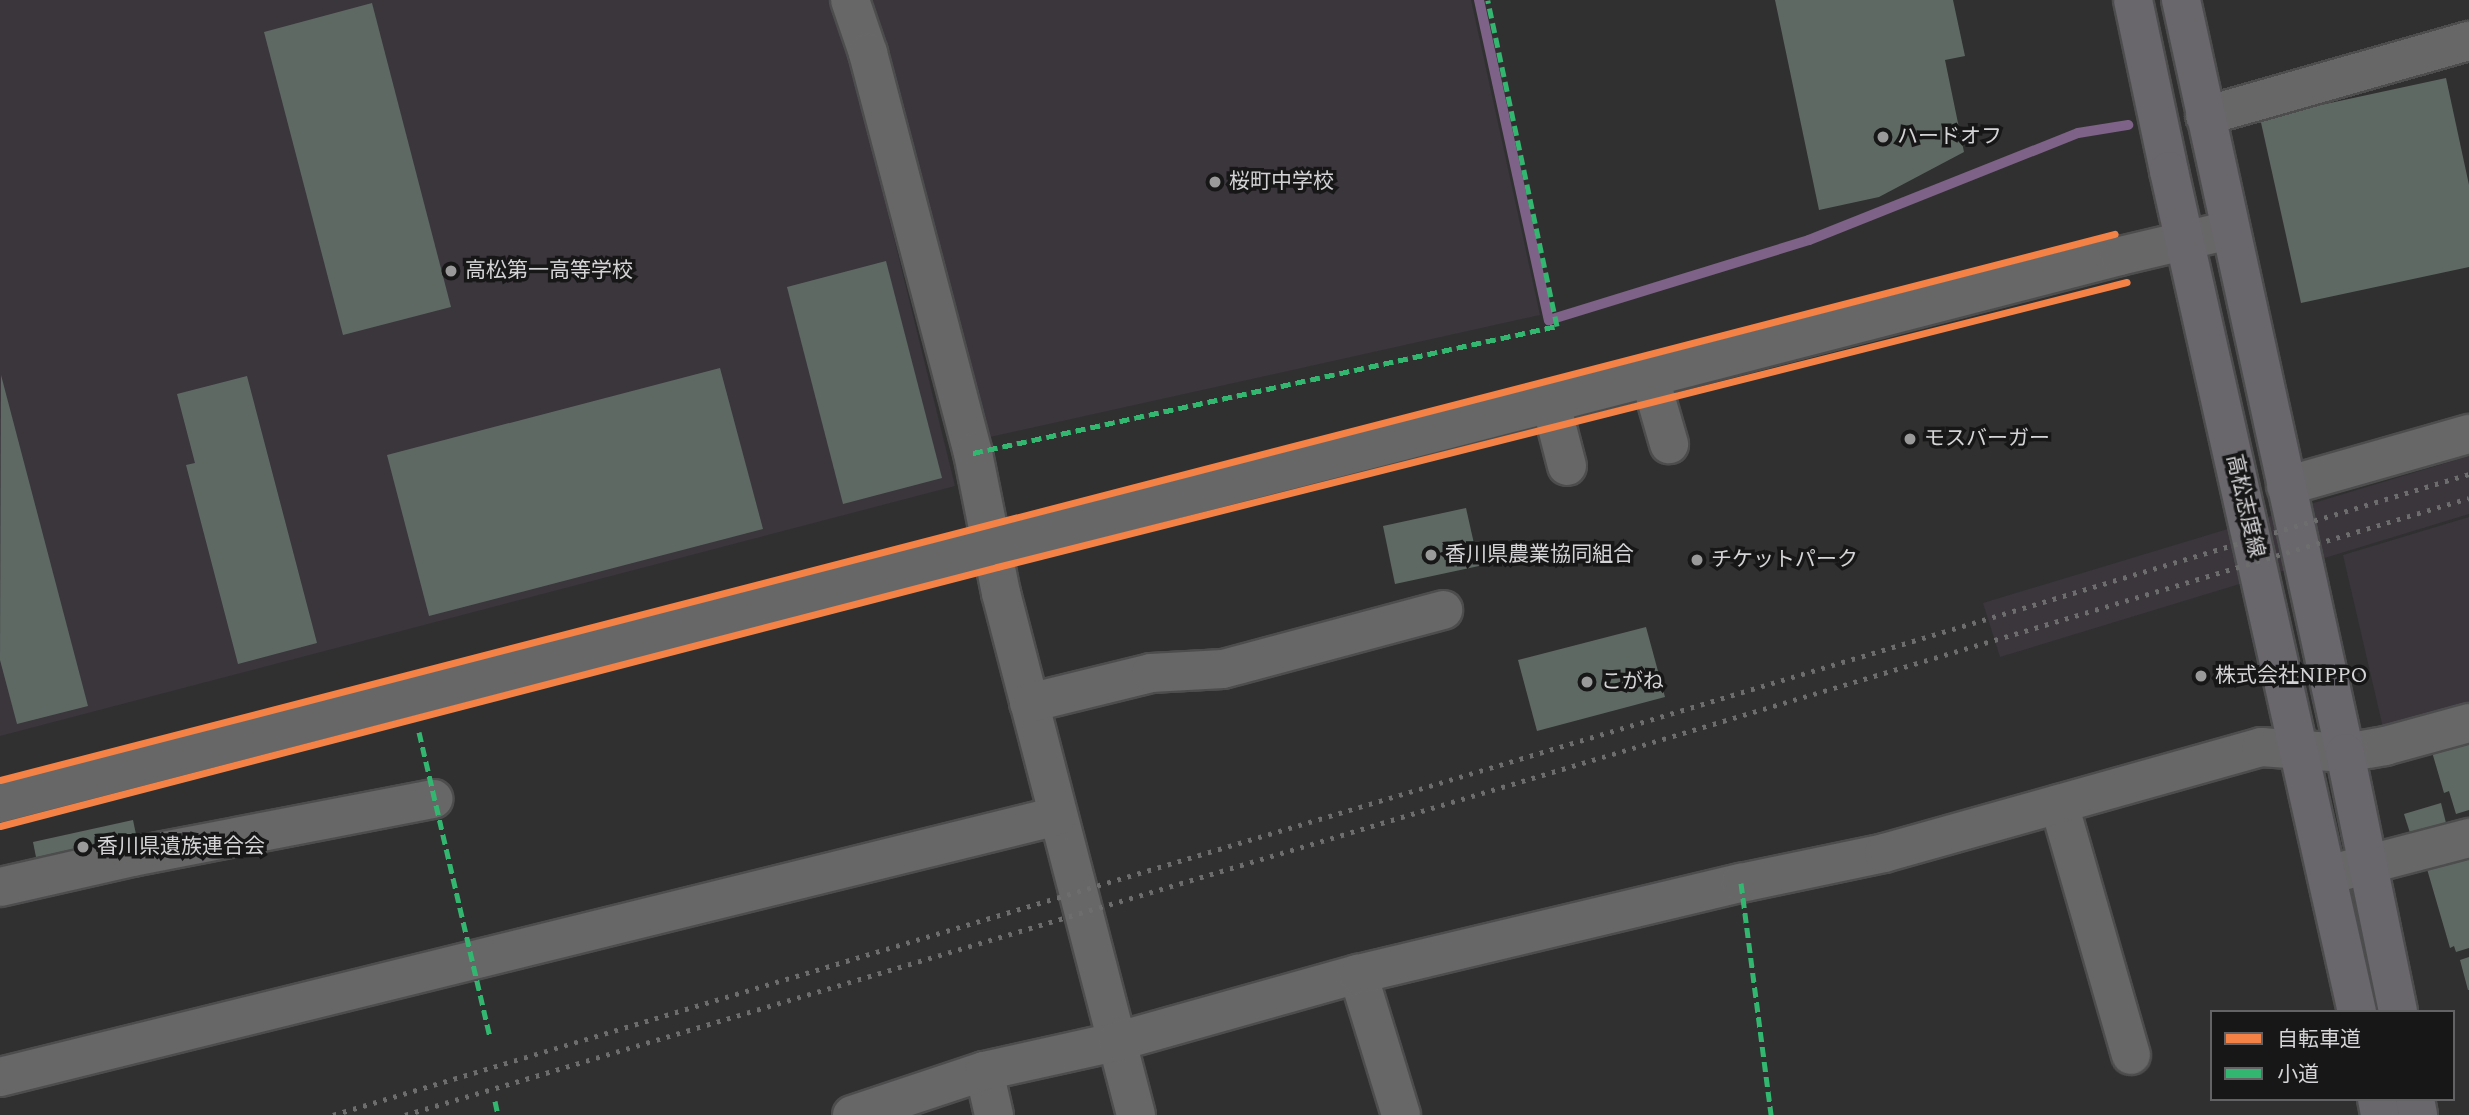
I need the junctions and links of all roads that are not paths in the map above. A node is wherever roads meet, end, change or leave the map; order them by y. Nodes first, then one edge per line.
1 (850, 0) edge
2 (2133, 0) edge
3 (2181, 0) edge
4 (2469, 41) edge
5 (2205, 116) junction
6 (2230, 230) junction
7 (2185, 241) junction
8 (1650, 378) junction
9 (1551, 404) junction
10 (2469, 434) edge
11 (1669, 444) dead end
12 (1567, 466) dead end
13 (2287, 486) junction
14 (992, 547) junction
15 (1443, 610) dead end
16 (1029, 703) junction
17 (2469, 723) edge
18 (2298, 749) junction
19 (2345, 753) junction
20 (433, 799) dead end
21 (0, 803) edge
22 (2059, 804) junction
23 (1058, 816) junction
24 (2469, 838) edge
25 (2368, 864) junction
26 (2327, 875) junction
27 (0, 887) edge
28 (1358, 974) junction
29 (2357, 1010) edge
30 (2398, 1010) edge
31 (1119, 1041) junction
32 (2131, 1055) dead end
33 (984, 1071) junction
34 (0, 1077) edge
35 (852, 1115) edge
36 (994, 1115) edge
37 (1136, 1115) edge
38 (1401, 1115) edge

1 - 14 street
2 - 7 main road, 高松志度線
3 - 5 main road, 高松志度線
4 - 5 street
5 - 6 main road, 高松志度線
6 - 7 street
6 - 13 main road, 高松志度線
7 - 8 street
7 - 18 main road, 高松志度線
8 - 9 street
8 - 11 street
9 - 12 street
9 - 14 street
10 - 13 street
13 - 19 main road, 高松志度線
14 - 16 street
14 - 21 street
15 - 16 street
16 - 23 street
17 - 19 street
18 - 19 street
18 - 22 street
18 - 26 main road, 高松志度線
19 - 25 main road, 高松志度線
20 - 27 street
22 - 28 street
22 - 32 street
23 - 31 street
23 - 34 street
24 - 25 street
25 - 26 street
25 - 30 main road, 高松志度線
26 - 29 main road, 高松志度線
28 - 31 street
28 - 38 street
31 - 33 street
31 - 37 street
33 - 35 street
33 - 36 street

